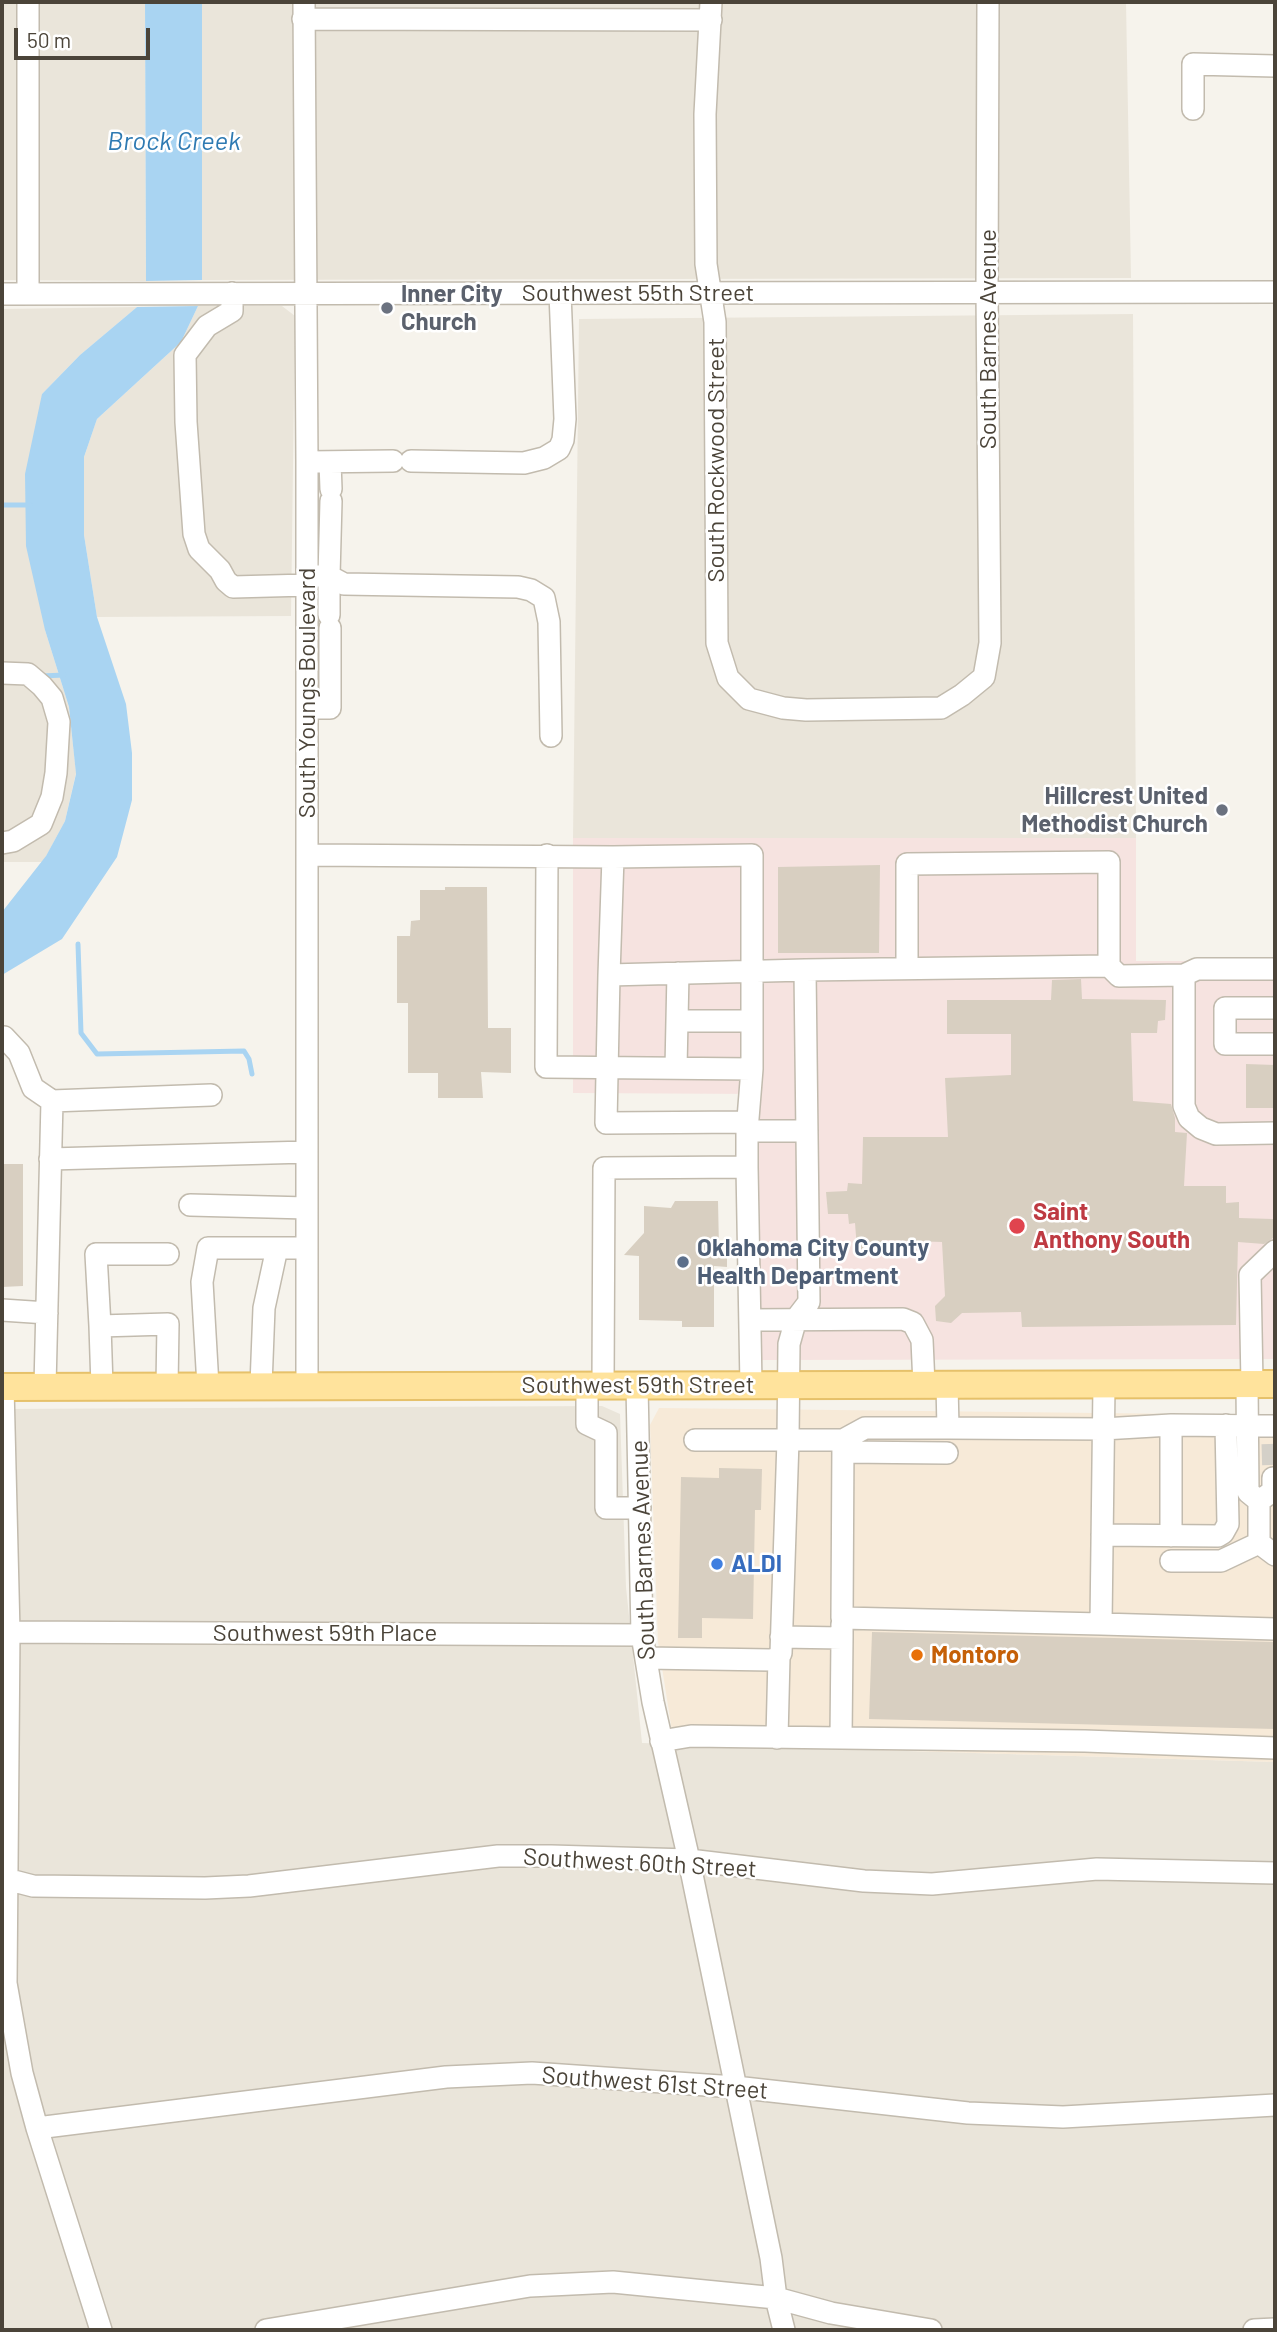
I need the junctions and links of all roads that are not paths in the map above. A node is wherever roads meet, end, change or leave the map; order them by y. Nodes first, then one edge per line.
1 (28, 2) edge
2 (988, 2) edge
3 (303, 10) edge
4 (711, 11) edge
5 (1275, 65) edge
6 (1193, 109) dead end
7 (987, 292) junction
8 (1275, 292) edge
9 (232, 293) junction
10 (305, 293) junction
11 (560, 293) junction
12 (710, 293) junction
13 (2, 294) edge
14 (28, 294) junction
15 (307, 462) junction
16 (330, 462) junction
17 (329, 576) junction
18 (307, 580) junction
19 (2, 673) edge
20 (749, 699) joint
21 (307, 708) junction
22 (551, 736) dead end
23 (2, 843) edge
24 (307, 855) junction
25 (547, 855) junction
26 (613, 857) junction
27 (1109, 965) junction
28 (907, 968) junction
29 (1275, 969) edge
30 (805, 970) junction
31 (751, 971) junction
32 (678, 973) junction
33 (609, 975) junction
34 (1184, 975) junction
35 (1275, 1008) edge
36 (677, 1021) junction
37 (751, 1021) junction
38 (2, 1037) edge
39 (1275, 1044) edge
40 (608, 1068) junction
41 (676, 1068) junction
42 (752, 1069) junction
43 (211, 1095) dead end
44 (52, 1101) junction
45 (747, 1126) junction
46 (807, 1131) junction
47 (1275, 1133) edge
48 (307, 1152) junction
49 (50, 1159) junction
50 (747, 1167) junction
51 (190, 1205) dead end
52 (307, 1208) junction
53 (276, 1248) junction
54 (307, 1248) junction
55 (1275, 1251) edge
56 (168, 1254) dead end
57 (2, 1310) edge
58 (802, 1310) junction
59 (47, 1312) junction
60 (750, 1320) junction
61 (100, 1326) junction
62 (1258, 1384) edge
63 (261, 1385) junction
64 (307, 1385) junction
65 (595, 1385) junction
66 (637, 1385) junction
67 (751, 1385) junction
68 (788, 1385) junction
69 (935, 1385) junction
70 (1104, 1385) junction
71 (45, 1386) junction
72 (102, 1386) junction
73 (167, 1386) junction
74 (208, 1386) junction
75 (3, 1387) edge
76 (1171, 1425) junction
77 (1226, 1425) junction
78 (1248, 1425) junction
79 (948, 1427) junction
80 (1103, 1429) junction
81 (1273, 1432) edge
82 (695, 1440) dead end
83 (788, 1440) junction
84 (843, 1446) junction
85 (947, 1452) dead end
86 (1273, 1478) dead end
87 (1259, 1501) junction
88 (640, 1508) junction
89 (1102, 1535) junction
90 (1171, 1536) junction
91 (1267, 1549) edge
92 (1171, 1561) dead end
93 (1101, 1624) junction
94 (842, 1628) junction
95 (1275, 1629) edge
96 (9, 1632) junction
97 (642, 1635) junction
98 (780, 1647) junction
99 (646, 1658) junction
100 (777, 1738) junction
101 (841, 1738) junction
102 (662, 1741) junction
103 (1275, 1748) edge
104 (689, 1860) junction
105 (1275, 1872) edge
106 (6, 1879) junction
107 (735, 2087) junction
108 (1275, 2105) edge
109 (37, 2128) junction
110 (776, 2298) junction
111 (1275, 2329) edge
112 (101, 2330) edge
113 (266, 2330) edge
114 (784, 2330) edge
115 (931, 2330) edge
116 (1254, 2330) edge

1 - 14 street
2 - 7 street, South Barnes Avenue
3 - 4 street
3 - 10 street, South Youngs Boulevard
4 - 12 street, South Rockwood Street
5 - 6 street
7 - 8 street, Southwest 55th Street
7 - 12 street, Southwest 55th Street
7 - 20 street, South Barnes Avenue
9 - 10 street, Southwest 55th Street
9 - 14 street, Southwest 55th Street
9 - 18 street
10 - 11 street, Southwest 55th Street
10 - 15 street, South Youngs Boulevard
11 - 12 street, Southwest 55th Street
11 - 16 street
12 - 20 street, South Rockwood Street
13 - 14 street, Southwest 55th Street
15 - 16 street
15 - 18 street, South Youngs Boulevard
16 - 17 street
17 - 18 street
17 - 21 street
17 - 22 street
18 - 21 street, South Youngs Boulevard
19 - 23 street
21 - 24 street, South Youngs Boulevard
24 - 25 street
24 - 48 street, South Youngs Boulevard
25 - 26 street
25 - 40 street
26 - 31 street
26 - 33 street
27 - 28 street
27 - 28 street
27 - 34 street
28 - 30 street
29 - 34 street
30 - 31 street
30 - 46 street
31 - 32 street
31 - 37 street
32 - 33 street
32 - 36 street
33 - 40 street
34 - 47 street
35 - 39 street
36 - 37 street
36 - 41 street
37 - 42 street
38 - 44 street
40 - 41 street
40 - 45 street
41 - 42 street
42 - 45 street
43 - 44 street
44 - 49 street
45 - 46 street
45 - 50 street
46 - 58 street
48 - 49 street
48 - 52 street, South Youngs Boulevard
49 - 59 street
50 - 60 street
50 - 65 street
51 - 52 street
52 - 54 street, South Youngs Boulevard
53 - 54 street
53 - 63 street
53 - 74 street
54 - 64 street, South Youngs Boulevard
55 - 62 street
56 - 61 street
57 - 59 street
58 - 60 street
58 - 68 street
58 - 69 street
59 - 71 street
60 - 67 street
61 - 72 street
61 - 73 street
62 - 70 main road, Southwest 59th Street
62 - 78 street
63 - 64 main road, Southwest 59th Street
63 - 74 main road, Southwest 59th Street
64 - 65 main road, Southwest 59th Street
65 - 66 main road, Southwest 59th Street
65 - 88 street
66 - 67 main road, Southwest 59th Street
66 - 88 street, South Barnes Avenue
67 - 68 main road, Southwest 59th Street
68 - 69 main road, Southwest 59th Street
68 - 83 street
69 - 70 main road, Southwest 59th Street
69 - 79 street
70 - 80 street
71 - 72 main road, Southwest 59th Street
71 - 75 main road, Southwest 59th Street
72 - 73 main road, Southwest 59th Street
73 - 74 main road, Southwest 59th Street
75 - 96 street
76 - 77 street
76 - 80 street
76 - 90 street
77 - 78 street
77 - 90 street
78 - 81 street
78 - 87 street
79 - 80 street
79 - 84 street
80 - 89 street
82 - 83 street
83 - 84 street
83 - 98 street
84 - 85 street
84 - 94 street
86 - 87 street
87 - 91 street
88 - 97 street, South Barnes Avenue
89 - 90 street
89 - 93 street
91 - 92 street
93 - 94 street
93 - 95 street
94 - 98 street
94 - 101 street
96 - 97 street, Southwest 59th Place
96 - 106 street
97 - 99 street, South Barnes Avenue
98 - 99 street
98 - 100 street
99 - 102 street, South Barnes Avenue
100 - 101 street
100 - 102 street
101 - 103 street
102 - 104 street, South Barnes Avenue
104 - 105 street, Southwest 60th Street
104 - 106 street, Southwest 60th Street
104 - 107 street, South Barnes Avenue
106 - 109 street
107 - 108 street, Southwest 61st Street
107 - 109 street, Southwest 61st Street
107 - 110 street, South Barnes Avenue
109 - 112 street
110 - 113 street
110 - 114 street, South Barnes Avenue
110 - 115 street
111 - 116 street

